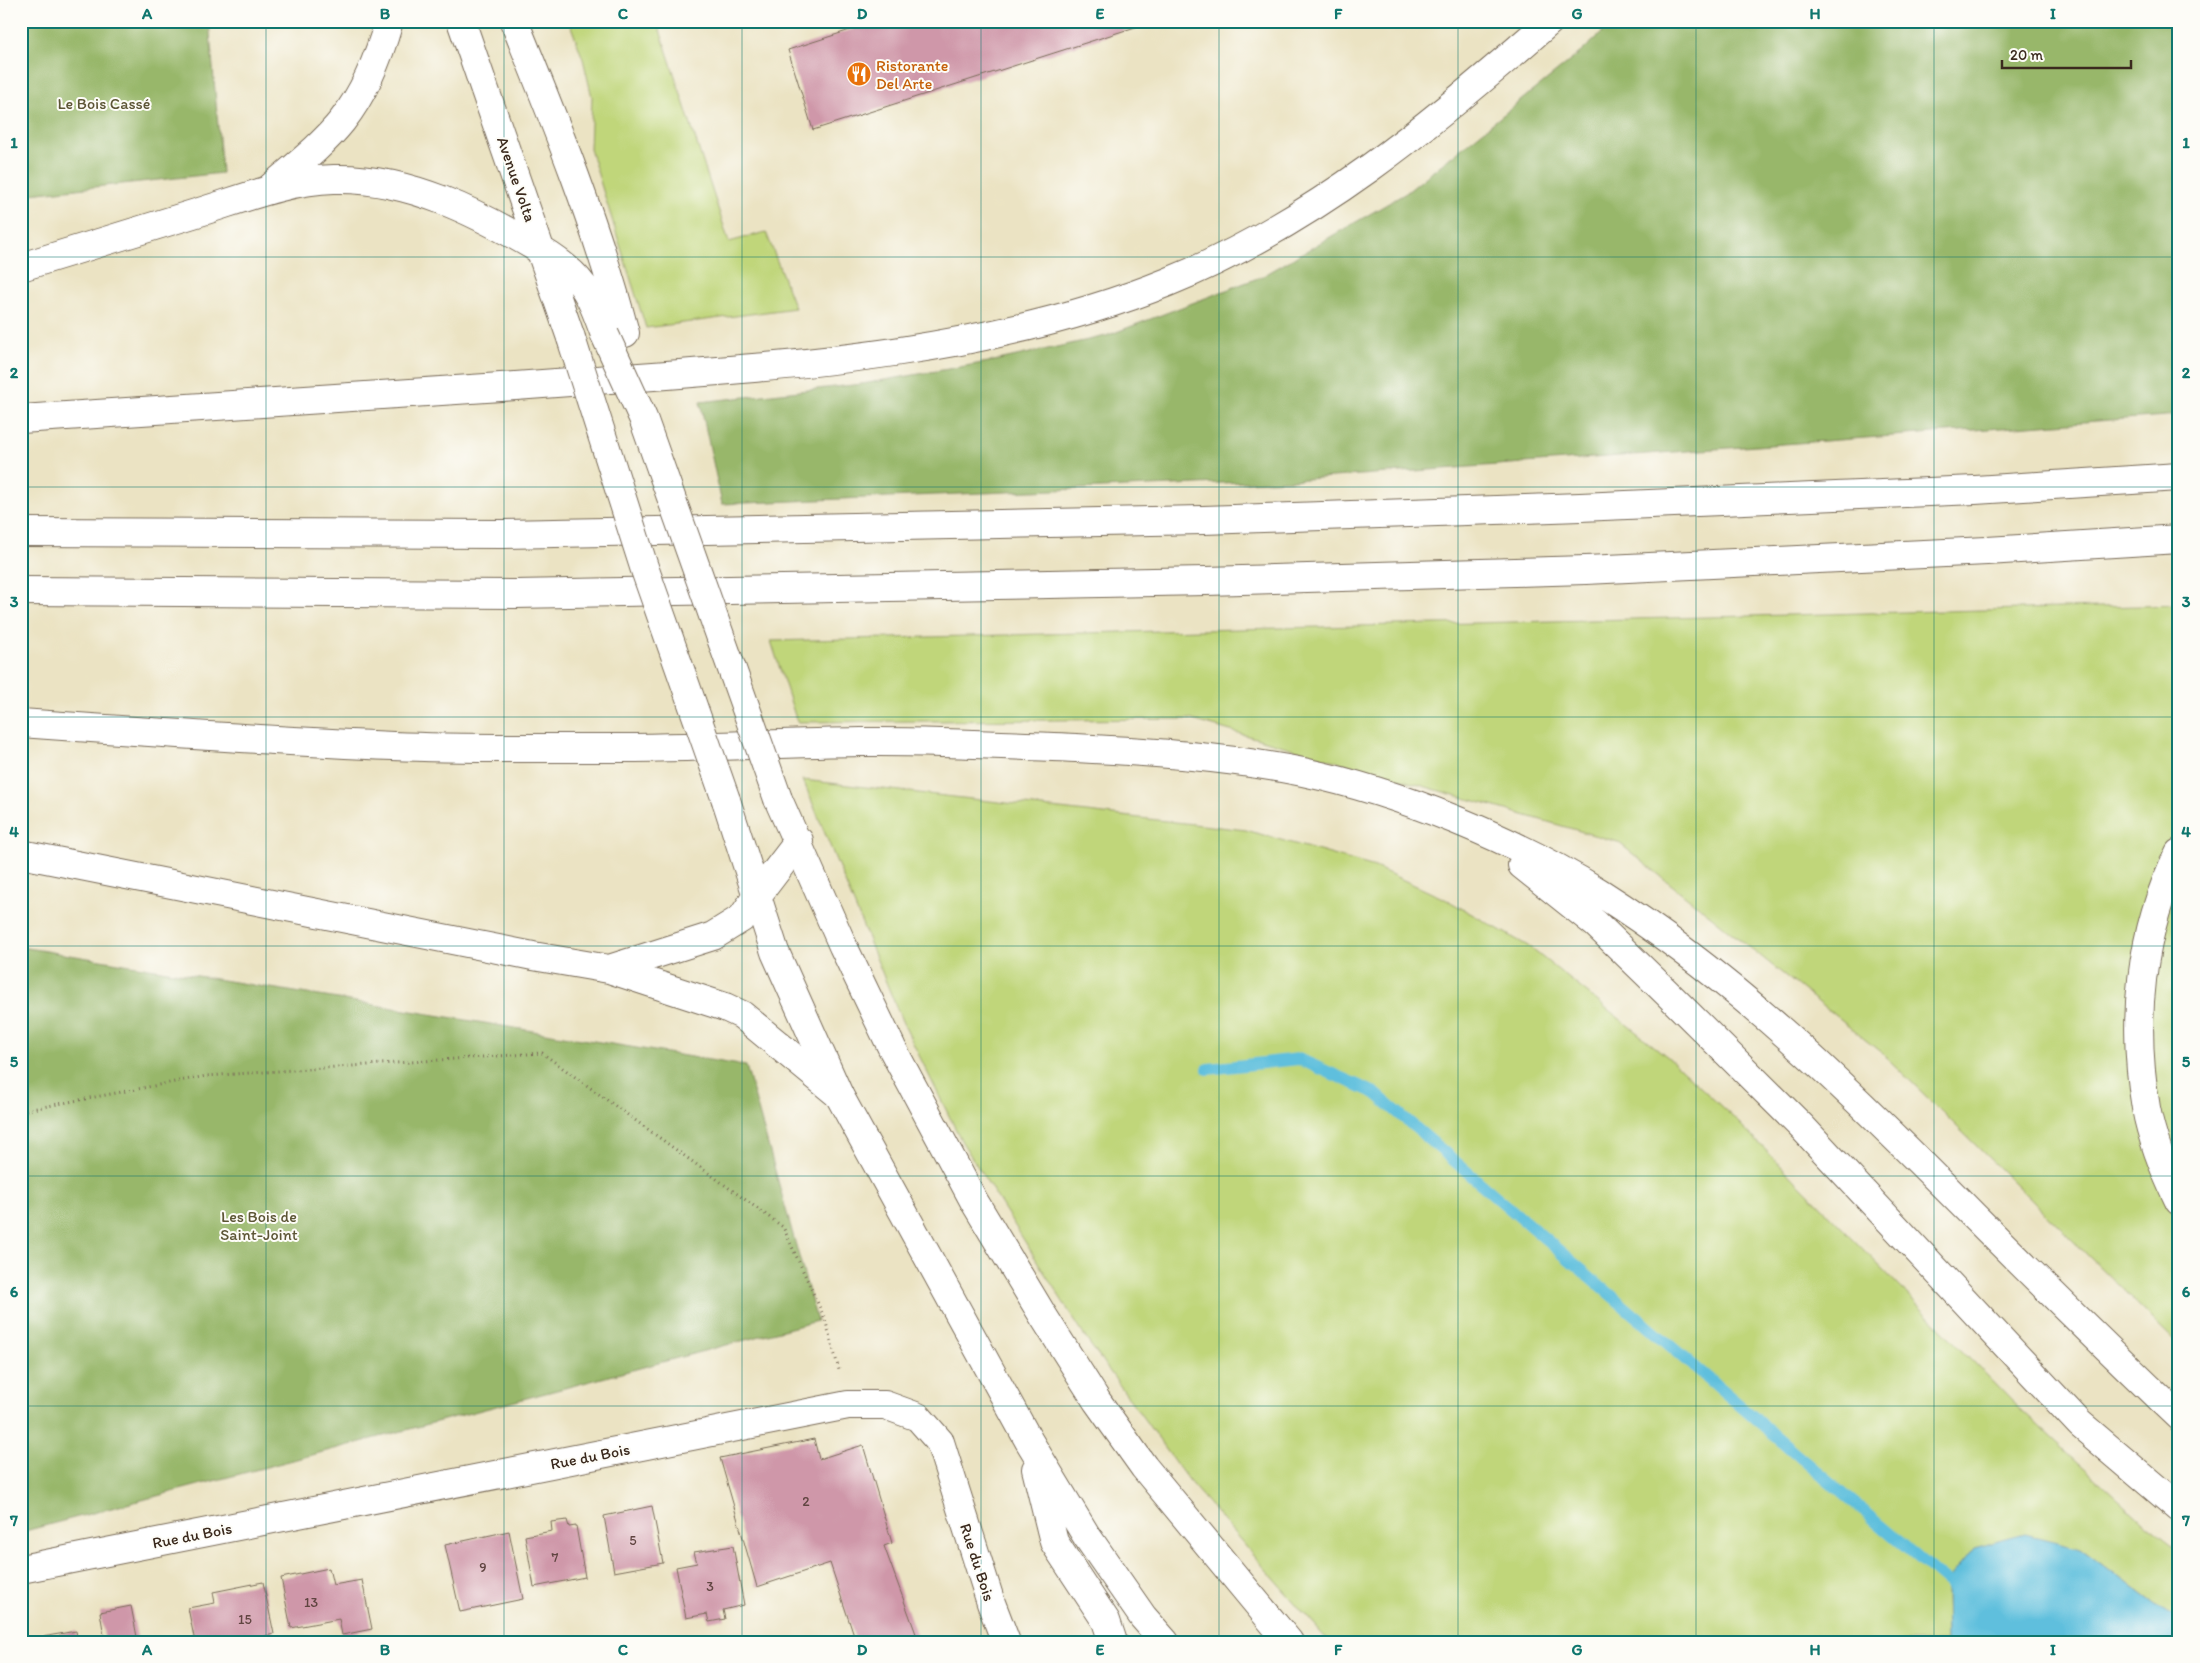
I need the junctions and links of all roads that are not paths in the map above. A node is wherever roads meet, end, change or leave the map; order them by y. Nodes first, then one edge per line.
1 (389, 21) edge
2 (461, 21) edge
3 (514, 21) edge
4 (1549, 22) edge
5 (267, 191) junction
6 (542, 251) junction
7 (21, 268) edge
8 (615, 334) junction
9 (21, 419) edge
10 (2179, 477) edge
11 (21, 532) edge
12 (2179, 539) edge
13 (21, 591) edge
14 (21, 723) edge
15 (1454, 820) junction
16 (799, 841) junction
17 (2179, 853) edge
18 (21, 854) edge
19 (757, 896) junction
20 (609, 969) junction
21 (839, 1095) junction
22 (2179, 1201) edge
23 (2179, 1417) edge
24 (1029, 1441) junction
25 (2179, 1508) edge
26 (21, 1569) edge
27 (1006, 1642) edge
28 (1113, 1642) edge
29 (1165, 1642) edge
30 (1289, 1642) edge

1 - 5 main road
2 - 6 main road, Avenue Volta
3 - 8 main road
4 - 9 main road
5 - 6 main road
5 - 7 main road
6 - 8 main road
6 - 19 main road, Avenue Volta, bridge
8 - 16 main road, bridge
10 - 11 main road
12 - 13 main road
14 - 15 main road
15 - 23 main road
15 - 25 main road
16 - 19 main road
16 - 30 main road
17 - 22 main road
18 - 20 main road
19 - 20 main road
19 - 21 main road, Avenue Volta
20 - 21 main road
21 - 24 main road, Avenue Volta
24 - 28 main road
24 - 29 main road
26 - 27 main road, Rue du Bois

